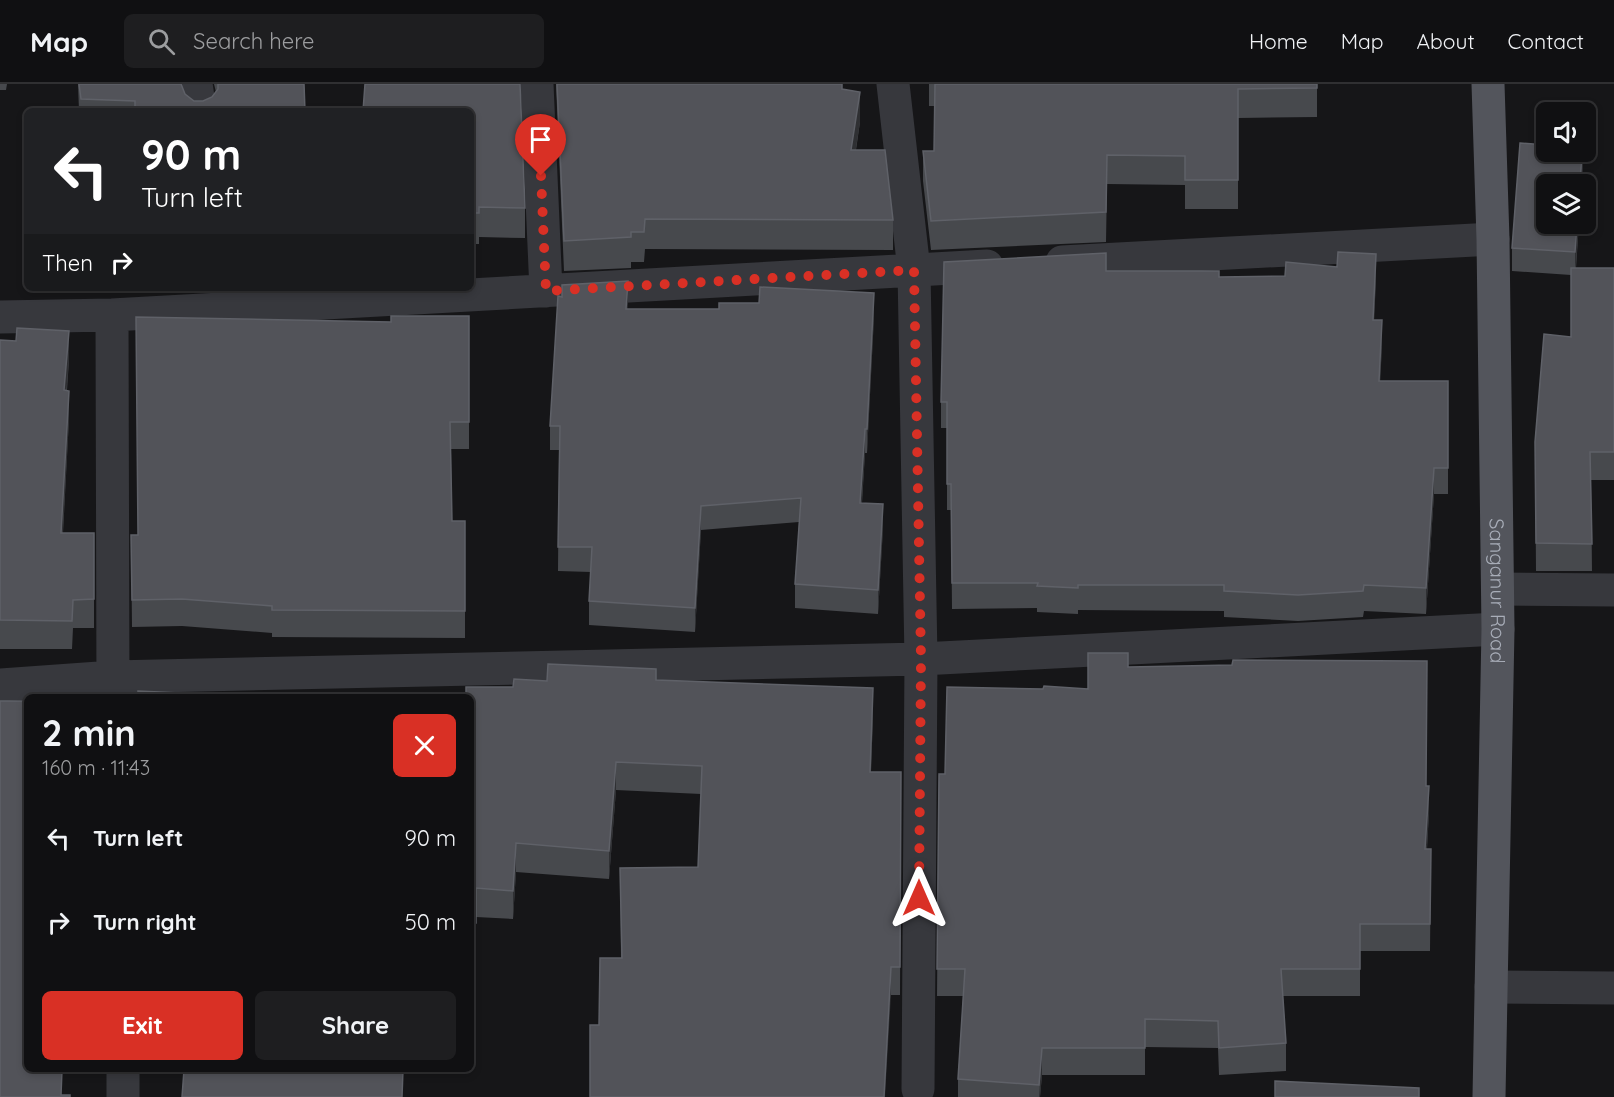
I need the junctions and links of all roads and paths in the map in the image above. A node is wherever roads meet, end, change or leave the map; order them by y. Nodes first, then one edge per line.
1 (196, 84) edge
2 (537, 84) edge
3 (893, 84) edge
4 (1488, 84) edge
5 (200, 108) edge
6 (1493, 239) junction
7 (914, 270) junction
8 (546, 291) junction
9 (226, 298) edge
10 (112, 315) junction
11 (0, 317) edge
12 (1497, 590) junction
13 (1614, 590) edge
14 (1498, 629) junction
15 (921, 659) junction
16 (0, 685) edge
17 (113, 687) edge
18 (1491, 987) junction
19 (1614, 988) edge
20 (123, 1072) edge
21 (918, 1089) dead end
22 (123, 1097) edge
23 (1489, 1097) edge

1 - 5 street
2 - 8 street
3 - 7 street
4 - 6 main road, Sanganur Road
6 - 7 street
6 - 12 main road, Sanganur Road
7 - 8 street
7 - 15 street
8 - 9 street
9 - 10 street
10 - 11 street
10 - 17 street
12 - 13 street
12 - 14 main road, Sanganur Road
14 - 15 street
14 - 18 main road, Sanganur Road
15 - 17 street
15 - 21 street
16 - 17 street
18 - 19 street
18 - 23 main road, Sanganur Road
20 - 22 street

